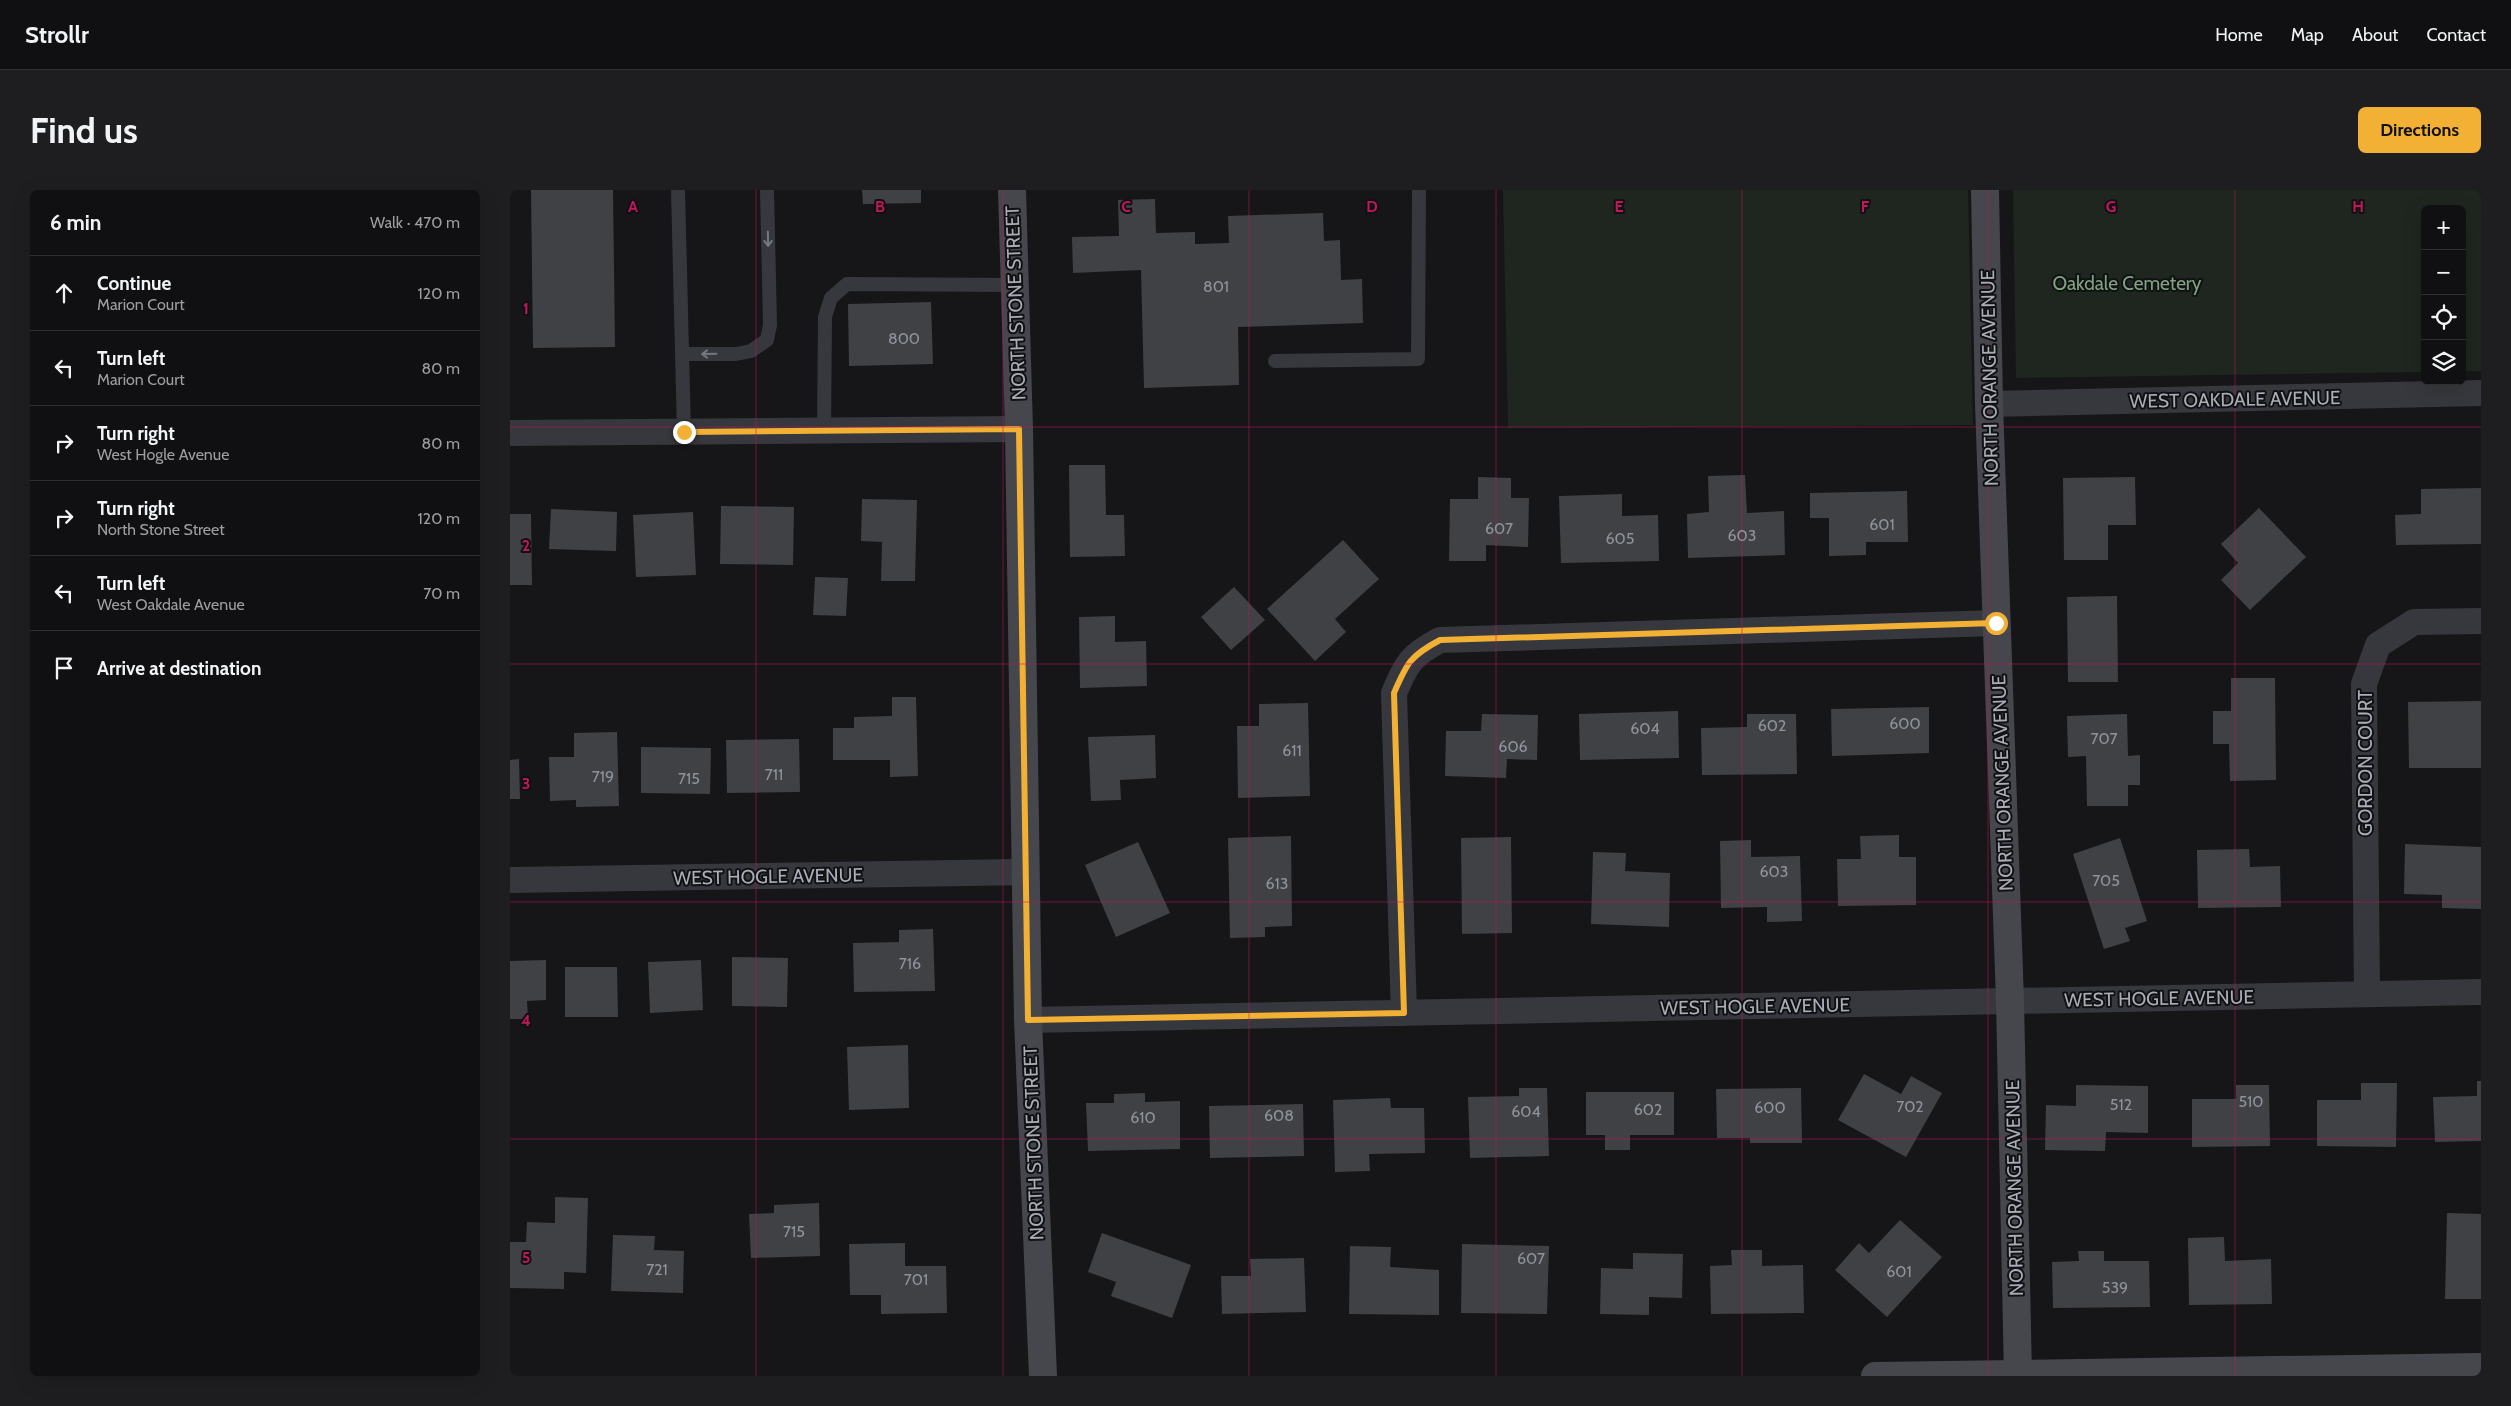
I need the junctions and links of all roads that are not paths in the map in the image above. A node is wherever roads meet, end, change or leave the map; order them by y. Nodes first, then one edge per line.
1 (678, 190) edge
2 (768, 190) edge
3 (1012, 190) edge
4 (1419, 190) edge
5 (1985, 190) edge
6 (1015, 285) junction
7 (682, 354) junction
8 (1275, 361) dead end
9 (2481, 393) edge
10 (1989, 404) junction
11 (1019, 429) junction
12 (824, 430) junction
13 (684, 432) junction
14 (510, 433) edge
15 (2481, 622) edge
16 (1996, 623) junction
17 (1026, 872) junction
18 (510, 880) edge
19 (2481, 992) edge
20 (2367, 994) junction
21 (2010, 1001) junction
22 (1404, 1013) junction
23 (1028, 1020) junction
24 (2481, 1367) edge
25 (2018, 1375) edge
26 (1042, 1376) edge
27 (1875, 1376) edge

1 - 7 lane
2 -> 7 lane
3 - 6 street, NORTH STONE STREET
4 - 8 lane
5 - 10 street, NORTH ORANGE AVENUE
6 - 11 street, NORTH STONE STREET
6 - 12 lane
7 - 13 lane
9 - 10 street, WEST OAKDALE AVENUE
10 - 16 street, NORTH ORANGE AVENUE
11 - 12 street
11 - 17 street, NORTH STONE STREET
12 - 13 street
13 - 14 street
15 - 20 street, GORDON COURT
16 - 21 street, NORTH ORANGE AVENUE
16 - 22 street
17 - 18 street, WEST HOGLE AVENUE
17 - 23 street, NORTH STONE STREET
19 - 20 street, WEST HOGLE AVENUE
20 - 21 street, WEST HOGLE AVENUE
21 - 22 street, WEST HOGLE AVENUE
21 - 25 street, NORTH ORANGE AVENUE
22 - 23 street, WEST HOGLE AVENUE
23 - 26 street, NORTH STONE STREET
24 - 25 street
25 - 27 street

